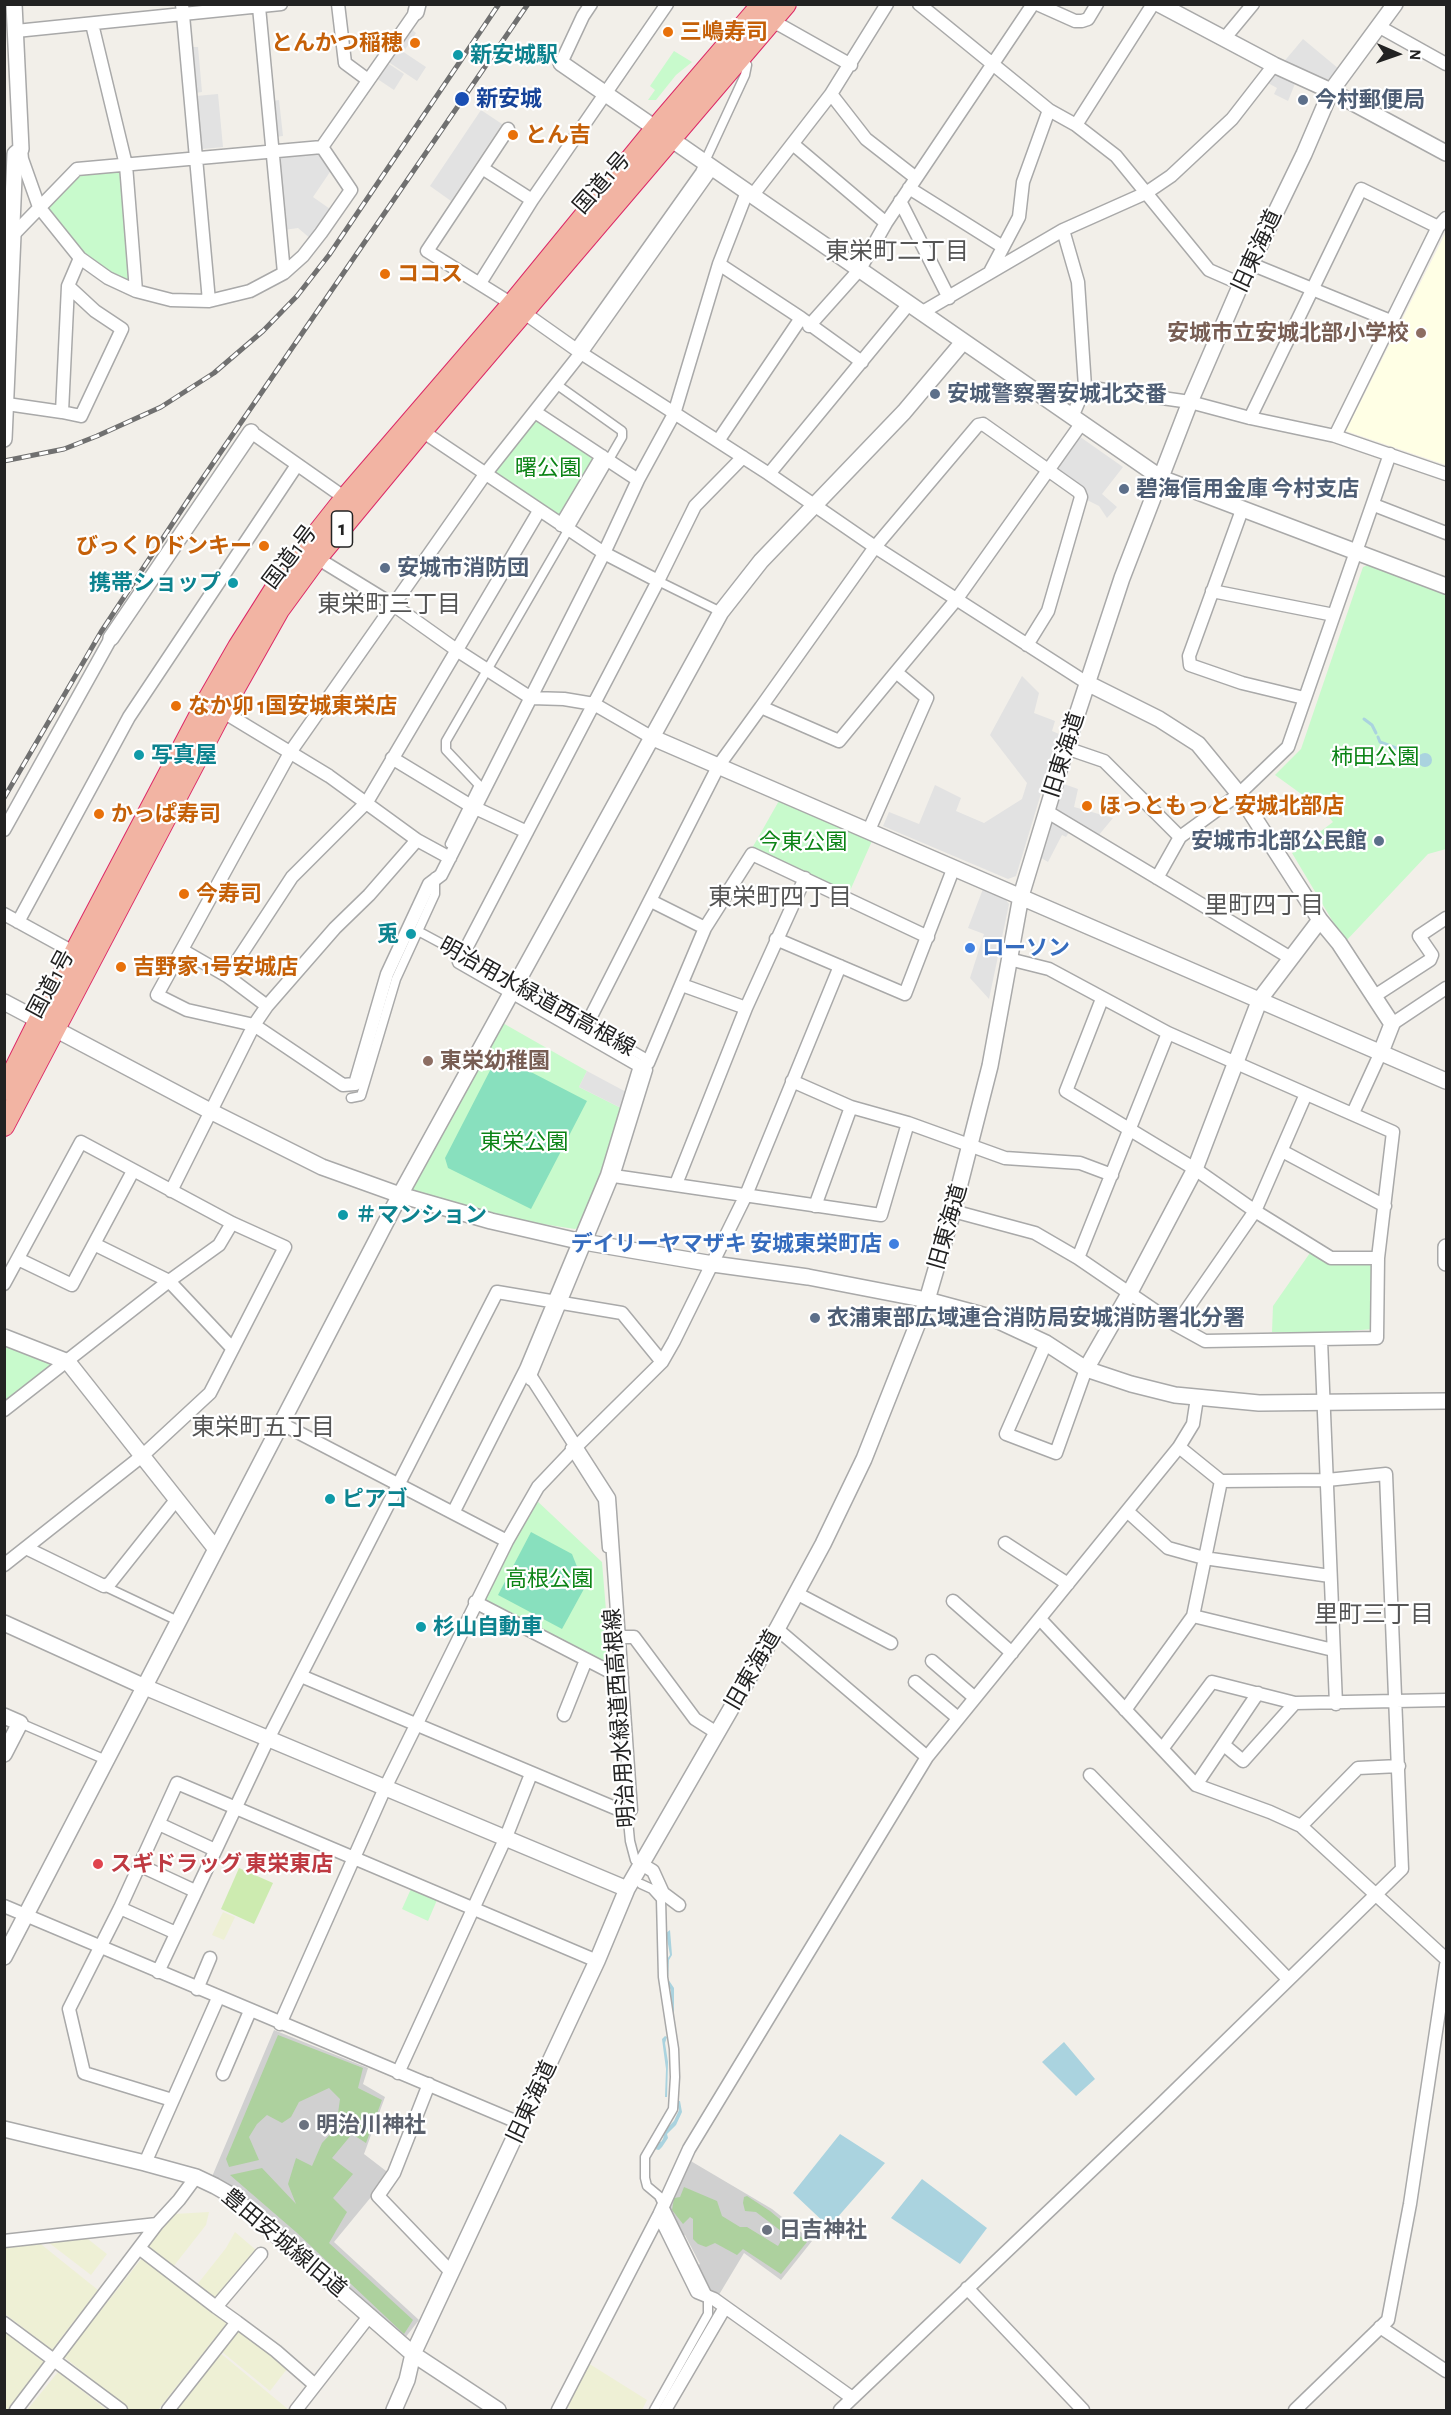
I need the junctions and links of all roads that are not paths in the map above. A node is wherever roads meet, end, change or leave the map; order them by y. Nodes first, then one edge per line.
1 (14, 4) edge
2 (281, 4) edge
3 (338, 4) edge
4 (591, 4) edge
5 (667, 4) edge
6 (786, 4) edge
7 (887, 4) edge
8 (919, 4) edge
9 (1035, 4) edge
10 (1097, 4) edge
11 (1153, 4) edge
12 (1159, 4) edge
13 (1253, 4) edge
14 (1395, 4) edge
15 (259, 7) junction
16 (417, 8) edge
17 (183, 9) edge
18 (758, 11) edge
19 (92, 24) junction
20 (1378, 26) junction
21 (16, 32) junction
22 (1224, 39) junction
23 (561, 63) joint
24 (994, 63) junction
25 (1446, 64) edge
26 (747, 65) dead end
27 (851, 65) junction
28 (1274, 65) junction
29 (368, 80) junction
30 (1331, 91) junction
31 (606, 94) junction
32 (831, 94) junction
33 (1049, 110) junction
34 (1076, 125) junction
35 (507, 129) dead end
36 (662, 135) junction
37 (794, 145) junction
38 (322, 147) junction
39 (21, 149) junction
40 (272, 152) junction
41 (1446, 153) edge
42 (196, 159) junction
43 (126, 165) junction
44 (708, 165) junction
45 (482, 168) junction
46 (913, 183) junction
47 (1146, 193) junction
48 (750, 194) junction
49 (532, 201) junction
50 (900, 201) junction
51 (39, 207) junction
52 (1442, 222) edge
53 (886, 223) junction
54 (1063, 230) junction
55 (13, 235) junction
56 (1003, 248) junction
57 (80, 258) junction
58 (719, 264) junction
59 (1251, 264) junction
60 (860, 269) junction
61 (990, 271) junction
62 (284, 273) junction
63 (480, 283) junction
64 (1241, 284) junction
65 (68, 286) junction
66 (136, 291) junction
67 (1312, 291) junction
68 (949, 298) junction
69 (209, 301) junction
70 (517, 308) junction
71 (915, 309) junction
72 (805, 322) junction
73 (1393, 322) junction
74 (963, 342) junction
75 (578, 350) junction
76 (862, 362) junction
77 (556, 384) junction
78 (1085, 387) junction
79 (1190, 402) junction
80 (7, 404) junction
81 (62, 412) junction
82 (536, 412) junction
83 (674, 414) junction
84 (1250, 418) junction
85 (1076, 420) junction
86 (422, 431) junction
87 (251, 432) joint
88 (1335, 436) junction
89 (4, 439) edge
90 (718, 441) junction
91 (1390, 454) junction
92 (743, 457) junction
93 (605, 458) junction
94 (297, 465) junction
95 (1048, 470) junction
96 (486, 473) junction
97 (770, 474) junction
98 (1446, 474) edge
99 (1161, 478) junction
100 (638, 480) junction
101 (345, 498) junction
102 (1374, 505) junction
103 (814, 506) junction
104 (1242, 510) junction
105 (539, 511) junction
106 (564, 527) junction
107 (1446, 533) edge
108 (875, 547) junction
109 (1355, 552) junction
110 (604, 553) junction
111 (317, 558) junction
112 (658, 581) junction
113 (1446, 586) edge
114 (1212, 591) junction
115 (956, 600) junction
116 (392, 604) junction
117 (721, 612) junction
118 (1334, 615) junction
119 (111, 638) joint
120 (1027, 645) junction
121 (458, 651) junction
122 (487, 670) junction
123 (896, 672) junction
124 (1087, 684) junction
125 (531, 698) junction
126 (1304, 698) junction
127 (594, 704) junction
128 (214, 706) junction
129 (761, 707) junction
130 (651, 737) junction
131 (1066, 748) junction
132 (291, 751) junction
133 (392, 758) junction
134 (719, 765) junction
135 (1239, 794) junction
136 (368, 802) junction
137 (472, 806) junction
138 (1046, 812) junction
139 (4, 830) edge
140 (869, 830) junction
141 (527, 832) junction
142 (1180, 837) junction
143 (417, 840) junction
144 (447, 857) junction
145 (954, 867) junction
146 (805, 878) junction
147 (1157, 878) junction
148 (435, 880) junction
149 (1021, 896) junction
150 (651, 901) junction
151 (4, 914) edge
152 (1446, 918) edge
153 (1320, 920) junction
154 (18, 922) junction
155 (705, 928) junction
156 (418, 931) junction
157 (928, 937) junction
158 (776, 939) junction
159 (183, 950) junction
160 (75, 953) junction
161 (463, 954) junction
162 (1289, 957) junction
163 (1009, 959) junction
164 (840, 966) junction
165 (227, 976) junction
166 (682, 985) junction
167 (515, 988) junction
168 (1446, 988) edge
169 (1373, 997) junction
170 (1102, 999) junction
171 (1260, 999) junction
172 (267, 1006) junction
173 (746, 1008) junction
174 (8, 1009) edge
175 (47, 1024) junction
176 (1392, 1024) junction
177 (254, 1025) junction
178 (585, 1028) junction
179 (1168, 1033) junction
180 (1381, 1052) junction
181 (1235, 1063) junction
182 (643, 1065) junction
183 (792, 1081) junction
184 (1446, 1081) edge
185 (4, 1090) edge
186 (1306, 1094) junction
187 (351, 1098) dead end
188 (850, 1107) junction
189 (210, 1111) junction
190 (1353, 1113) junction
191 (908, 1123) junction
192 (4, 1126) edge
193 (1129, 1130) junction
194 (972, 1144) junction
195 (1282, 1151) junction
196 (1195, 1169) junction
197 (133, 1171) junction
198 (611, 1175) junction
199 (1112, 1175) junction
200 (676, 1184) junction
201 (171, 1191) junction
202 (400, 1195) junction
203 (746, 1195) junction
204 (815, 1206) junction
205 (1385, 1206) junction
206 (953, 1211) junction
207 (1255, 1211) junction
208 (232, 1222) junction
209 (583, 1242) junction
210 (94, 1244) junction
211 (1446, 1247) edge
212 (1078, 1258) junction
213 (1378, 1258) junction
214 (18, 1259) junction
215 (1446, 1263) edge
216 (713, 1264) junction
217 (170, 1281) junction
218 (4, 1284) edge
219 (1129, 1294) junction
220 (927, 1299) junction
221 (559, 1301) junction
222 (1176, 1325) junction
223 (4, 1337) edge
224 (1321, 1340) junction
225 (1046, 1343) junction
226 (232, 1348) junction
227 (68, 1362) junction
228 (662, 1362) junction
229 (1086, 1368) junction
230 (529, 1373) junction
231 (1197, 1398) junction
232 (1446, 1401) edge
233 (1324, 1403) junction
234 (4, 1410) edge
235 (282, 1424) junction
236 (1179, 1448) junction
237 (574, 1449) junction
238 (142, 1456) junction
239 (1327, 1480) junction
240 (1221, 1481) junction
241 (398, 1484) junction
242 (176, 1500) junction
243 (1127, 1511) junction
244 (453, 1513) junction
245 (507, 1541) junction
246 (1005, 1543) dead end
247 (26, 1548) junction
248 (215, 1548) junction
249 (1204, 1557) junction
250 (4, 1565) edge
251 (1330, 1576) junction
252 (1068, 1584) junction
253 (104, 1586) junction
254 (796, 1593) junction
255 (953, 1601) dead end
256 (475, 1602) junction
257 (1193, 1616) junction
258 (1040, 1619) junction
259 (178, 1621) junction
260 (4, 1623) edge
261 (777, 1629) junction
262 (619, 1637) junction
263 (891, 1642) dead end
264 (1333, 1650) junction
265 (1012, 1653) junction
266 (586, 1660) junction
267 (932, 1661) dead end
268 (301, 1676) junction
269 (619, 1677) junction
270 (915, 1682) dead end
271 (145, 1687) junction
272 (1258, 1693) junction
273 (975, 1698) junction
274 (1446, 1700) edge
275 (1395, 1702) junction
276 (1295, 1703) junction
277 (1336, 1704) junction
278 (1125, 1710) junction
279 (564, 1715) dead end
280 (4, 1716) edge
281 (958, 1718) junction
282 (20, 1723) junction
283 (415, 1724) junction
284 (717, 1733) junction
285 (268, 1739) junction
286 (1224, 1745) junction
287 (1162, 1749) junction
288 (4, 1754) edge
289 (927, 1757) junction
290 (106, 1760) junction
291 (1399, 1766) junction
292 (531, 1774) junction
293 (1090, 1775) dead end
294 (1196, 1785) junction
295 (385, 1788) junction
296 (236, 1807) junction
297 (627, 1813) junction
298 (159, 1824) junction
299 (1301, 1826) junction
300 (506, 1837) junction
301 (215, 1850) junction
302 (355, 1856) junction
303 (639, 1863) junction
304 (140, 1865) junction
305 (634, 1887) junction
306 (195, 1890) junction
307 (1376, 1896) junction
308 (679, 1905) dead end
309 (4, 1906) edge
310 (120, 1908) junction
311 (475, 1908) junction
312 (26, 1916) junction
313 (176, 1933) junction
314 (100, 1947) junction
315 (4, 1957) edge
316 (210, 1958) dead end
317 (1446, 1959) edge
318 (597, 1961) junction
319 (1446, 1965) edge
320 (158, 1972) junction
321 (1288, 1979) junction
322 (197, 1989) junction
323 (219, 1998) junction
324 (250, 2011) junction
325 (280, 2024) junction
326 (398, 2073) junction
327 (223, 2074) dead end
328 (429, 2084) junction
329 (172, 2100) junction
330 (522, 2124) junction
331 (4, 2129) edge
332 (146, 2163) junction
333 (196, 2177) junction
334 (661, 2210) junction
335 (157, 2224) junction
336 (4, 2241) edge
337 (139, 2248) junction
338 (261, 2254) dead end
339 (452, 2273) junction
340 (967, 2288) junction
341 (708, 2296) junction
342 (216, 2307) junction
343 (724, 2309) junction
344 (370, 2315) junction
345 (237, 2322) junction
346 (4, 2323) edge
347 (1380, 2327) junction
348 (413, 2354) junction
349 (54, 2359) junction
350 (1446, 2371) edge
351 (315, 2385) junction
352 (851, 2397) junction
353 (16, 2410) edge
354 (121, 2410) edge
355 (168, 2410) edge
356 (296, 2410) edge
357 (394, 2410) edge
358 (486, 2410) edge
359 (498, 2410) edge
360 (558, 2410) edge
361 (654, 2410) edge
362 (665, 2410) edge
363 (840, 2410) edge
364 (1083, 2410) edge
365 (1295, 2410) edge

1 - 21 street
2 - 15 street
3 - 29 street
4 - 23 street
5 - 31 street
6 - 18 highway, 国道1号 / 1
7 - 27 street
8 - 24 street
9 - 10 street
9 - 24 street
11 - 34 street
12 - 22 street
13 - 22 street
14 - 20 street, 旧東海道
15 - 17 street
15 - 40 street
16 - 29 street
17 - 19 street
17 - 42 street
18 - 27 street
18 - 36 highway, 国道1号 / 1
19 - 21 street
19 - 43 street
20 - 25 street
20 - 30 street, 旧東海道
21 - 39 street
22 - 28 street
23 - 31 street
24 - 33 street
24 - 46 street
26 - 44 street
27 - 32 street
28 - 30 street
28 - 47 street
29 - 38 street
30 - 41 street
30 - 59 street, 旧東海道
31 - 36 street
31 - 49 street
32 - 37 street
32 - 46 street
33 - 34 street
33 - 56 street
34 - 47 street
35 - 45 street
36 - 44 street
36 - 70 highway, 国道1号 / 1
37 - 48 street
37 - 53 street
38 - 40 street
38 - 62 street
39 - 51 street
39 - 55 street
40 - 42 street
40 - 62 street
42 - 43 street
42 - 69 street
43 - 51 street
43 - 66 street
44 - 48 street
44 - 75 street
45 - 49 street
45 - 63 street
46 - 50 street
46 - 56 street
47 - 54 street
47 - 64 street
48 - 58 street
48 - 60 street
49 - 63 street
50 - 53 street
50 - 68 street
51 - 55 street
51 - 57 street
52 - 67 street
52 - 73 street
53 - 60 street
54 - 61 street
54 - 78 street
55 - 80 street
56 - 61 street
57 - 65 street
57 - 66 street
58 - 72 street
58 - 83 street
59 - 64 street, 旧東海道
59 - 67 street
60 - 71 street
60 - 72 street
61 - 68 street
62 - 69 street
63 - 70 street
64 - 79 street, 旧東海道
65 - 81 street
65 - 81 street
66 - 69 street
67 - 73 street
67 - 84 street
68 - 71 street
70 - 75 street
70 - 86 highway, 国道1号 / 1
70 - 101 highway, 国道1号 / 1
71 - 74 street
71 - 76 street
72 - 76 street
72 - 90 street
73 - 88 street
74 - 85 street
74 - 103 street
75 - 77 street
75 - 83 street
76 - 97 street
77 - 82 street
77 - 93 street
78 - 79 street
78 - 85 street
79 - 84 street
79 - 99 street, 旧東海道
80 - 81 street
80 - 89 street
82 - 93 street
82 - 96 street
83 - 90 street
83 - 100 street
84 - 88 street
85 - 95 street
85 - 99 street
86 - 96 street
86 - 111 highway, 国道1号 / 1
87 - 94 street
87 - 119 street
88 - 91 street
90 - 92 street
91 - 98 street
91 - 102 street
92 - 97 street
92 - 112 street
93 - 100 street
93 - 106 street
94 - 101 street
94 - 154 street
95 - 108 street
95 - 115 street
95 - 120 street
96 - 105 street
96 - 116 street
97 - 103 street
99 - 104 street
99 - 124 street, 旧東海道
100 - 110 street
101 - 128 highway, 国道1号 / 1
102 - 107 street
102 - 109 street
103 - 108 street
103 - 117 street
104 - 109 street
104 - 114 street
105 - 106 street
105 - 121 street
106 - 110 street
106 - 122 street
108 - 115 street
108 - 129 street
109 - 113 street
109 - 118 street
110 - 112 street
110 - 125 street
111 - 116 street
111 - 128 highway, 国道1号 / 1
112 - 117 street
112 - 127 street
114 - 118 street
114 - 126 street
115 - 120 street
115 - 123 street
116 - 121 street
116 - 132 street
117 - 130 street
118 - 126 street
119 - 139 street
120 - 124 street
121 - 122 street
121 - 133 street
122 - 125 street
122 - 137 street
123 - 129 street
123 - 140 street
124 - 131 street, 旧東海道
124 - 135 street
125 - 127 street
125 - 137 street
126 - 135 street
127 - 130 street
127 - 141 street
128 - 132 street
128 - 160 highway, 国道1号 / 1
128 - 175 highway, 国道1号 / 1
129 - 134 street
130 - 134 street
130 - 167 street
131 - 138 street, 旧東海道
131 - 142 street
132 - 136 street
132 - 159 street
133 - 136 street
133 - 137 street
134 - 140 street
134 - 150 street
135 - 142 street
135 - 153 street
136 - 143 street
136 - 165 street
137 - 141 street
137 - 144 street
138 - 147 street
138 - 149 street, 旧東海道
140 - 145 street
141 - 161 street
142 - 147 street
143 - 144 street
143 - 172 street
144 - 148 street
145 - 149 street
145 - 157 street
146 - 155 street
146 - 157 street
146 - 158 street
147 - 162 street
148 - 156 street, 明治用水緑道西高根線
148 - 177 street
149 - 163 street, 旧東海道
149 - 171 street
150 - 155 street
150 - 178 street
151 - 154 street
152 - 169 street
153 - 162 street
153 - 169 street
154 - 160 street
155 - 166 street
156 - 161 street, 明治用水緑道西高根線
156 - 187 street
157 - 164 street
158 - 164 street
158 - 173 street
159 - 165 street
159 - 177 street
160 - 175 highway, 国道1号 / 1
161 - 167 street
162 - 171 street
163 - 170 street
163 - 194 street, 旧東海道
164 - 183 street
165 - 172 street
166 - 173 street
166 - 182 street
167 - 178 street
167 - 202 street
168 - 176 street
169 - 176 street
170 - 179 street
170 - 193 street
171 - 180 street
171 - 181 street
172 - 177 street
173 - 200 street
174 - 175 street
175 - 185 highway, 国道1号 / 1
175 - 189 street
175 - 192 highway, 国道1号 / 1
176 - 180 street
177 - 189 street
178 - 182 street
179 - 181 street
179 - 193 street
180 - 184 street
180 - 190 street
181 - 186 street
181 - 196 street
182 - 198 street
183 - 188 street
183 - 203 street
186 - 190 street
186 - 195 street
188 - 191 street
188 - 204 street
189 - 201 street
189 - 202 street
190 - 205 street
191 - 194 street
191 - 204 street
193 - 196 street
193 - 199 street
194 - 199 street
194 - 206 street, 旧東海道
195 - 205 street
195 - 207 street
196 - 207 street
196 - 219 street
197 - 201 street
197 - 210 street
197 - 214 street
198 - 200 street
198 - 209 street
199 - 212 street
200 - 203 street
201 - 208 street
202 - 209 street
202 - 235 street
203 - 204 street
203 - 216 street
205 - 213 street
206 - 212 street
206 - 220 street, 旧東海道
207 - 213 street
207 - 222 street
208 - 217 street
208 - 226 street
209 - 216 street
209 - 221 street
210 - 214 street
210 - 217 street
211 - 215 street
212 - 219 street
213 - 224 street
214 - 218 street
216 - 220 street
216 - 228 street
217 - 226 street
217 - 227 street
219 - 222 street
219 - 229 street
220 - 225 street
220 - 254 street, 旧東海道
221 - 228 street
221 - 230 street
221 - 241 street
222 - 224 street
223 - 227 street
224 - 233 street
225 - 229 street
225 - 229 street
226 - 238 street
227 - 234 street
227 - 238 street
228 - 237 street
229 - 231 street
230 - 237 street
230 - 244 street
231 - 233 street
231 - 236 street
232 - 233 street
233 - 239 street
235 - 241 street
235 - 248 street
236 - 240 street
236 - 243 street
237 - 245 street
237 - 262 street
237 - 269 street, 明治用水緑道西高根線
238 - 242 street
238 - 247 street
239 - 240 street
239 - 251 street
239 - 275 street
240 - 249 street
241 - 244 street
241 - 268 street
242 - 248 street
242 - 253 street
243 - 249 street
243 - 252 street
244 - 245 street
245 - 256 street
246 - 252 street
247 - 250 street
247 - 253 street
248 - 259 street
249 - 251 street
249 - 257 street
251 - 264 street
252 - 258 street
253 - 259 street
254 - 261 street, 旧東海道
254 - 263 street
255 - 265 street
256 - 266 street
256 - 283 street
257 - 264 street
257 - 278 street
258 - 265 street
258 - 278 street
259 - 271 street
260 - 271 street
261 - 284 street, 旧東海道
261 - 289 street
262 - 269 street
262 - 284 street
264 - 277 street
265 - 273 street
266 - 269 street
266 - 279 street
267 - 273 street
268 - 283 street
268 - 285 street
269 - 297 street
270 - 281 street
271 - 285 street
271 - 290 street
272 - 276 street
272 - 286 street
272 - 287 street
273 - 281 street
274 - 275 street
275 - 277 street
275 - 291 street
276 - 277 street
276 - 286 street
278 - 287 street
280 - 282 street
281 - 289 street
282 - 288 street
282 - 290 street
283 - 292 street
283 - 295 street
284 - 303 street, 旧東海道
285 - 295 street
285 - 296 street
286 - 294 street
287 - 294 street
289 - 334 street
290 - 312 street
291 - 299 street
291 - 307 street
292 - 297 street
292 - 300 street
293 - 321 street
294 - 299 street
295 - 300 street
295 - 302 street
296 - 298 street
296 - 301 street
296 - 302 street
297 - 303 street, 明治用水緑道西高根線
298 - 301 street
298 - 304 street
299 - 307 street
300 - 305 street
300 - 311 street
301 - 306 street
302 - 311 street
302 - 325 street
303 - 305 street, 旧東海道
303 - 308 street
304 - 306 street
304 - 310 street
305 - 318 street, 旧東海道
305 - 334 street
306 - 313 street
307 - 317 street
307 - 321 street
309 - 312 street
310 - 313 street
310 - 314 street
311 - 318 street
311 - 326 street
312 - 314 street
312 - 315 street
313 - 320 street
314 - 320 street
314 - 329 street
316 - 322 street
318 - 330 street, 旧東海道
319 - 347 street
320 - 322 street
321 - 340 street
322 - 323 street
323 - 324 street
323 - 329 street
324 - 325 street
324 - 327 street
325 - 326 street
326 - 328 street
328 - 330 street
328 - 339 street
329 - 332 street
330 - 339 street, 旧東海道
331 - 332 street, 豊田安城線旧道
332 - 333 street, 豊田安城線旧道
333 - 335 street
333 - 344 street, 豊田安城線旧道
334 - 341 street
334 - 360 street
335 - 336 street
335 - 337 street
337 - 342 street
337 - 349 street
338 - 342 street
339 - 348 street, 旧東海道
340 - 352 street
340 - 364 street
341 - 343 street
341 - 361 street
342 - 345 street
343 - 352 street
343 - 362 street
344 - 348 street, 豊田安城線旧道
344 - 351 street
345 - 351 street
345 - 355 street
346 - 349 street
347 - 350 street
347 - 365 street
348 - 357 street, 旧東海道
348 - 358 street
348 - 359 street, 豊田安城線旧道
349 - 353 street
349 - 354 street
351 - 356 street
352 - 363 street

